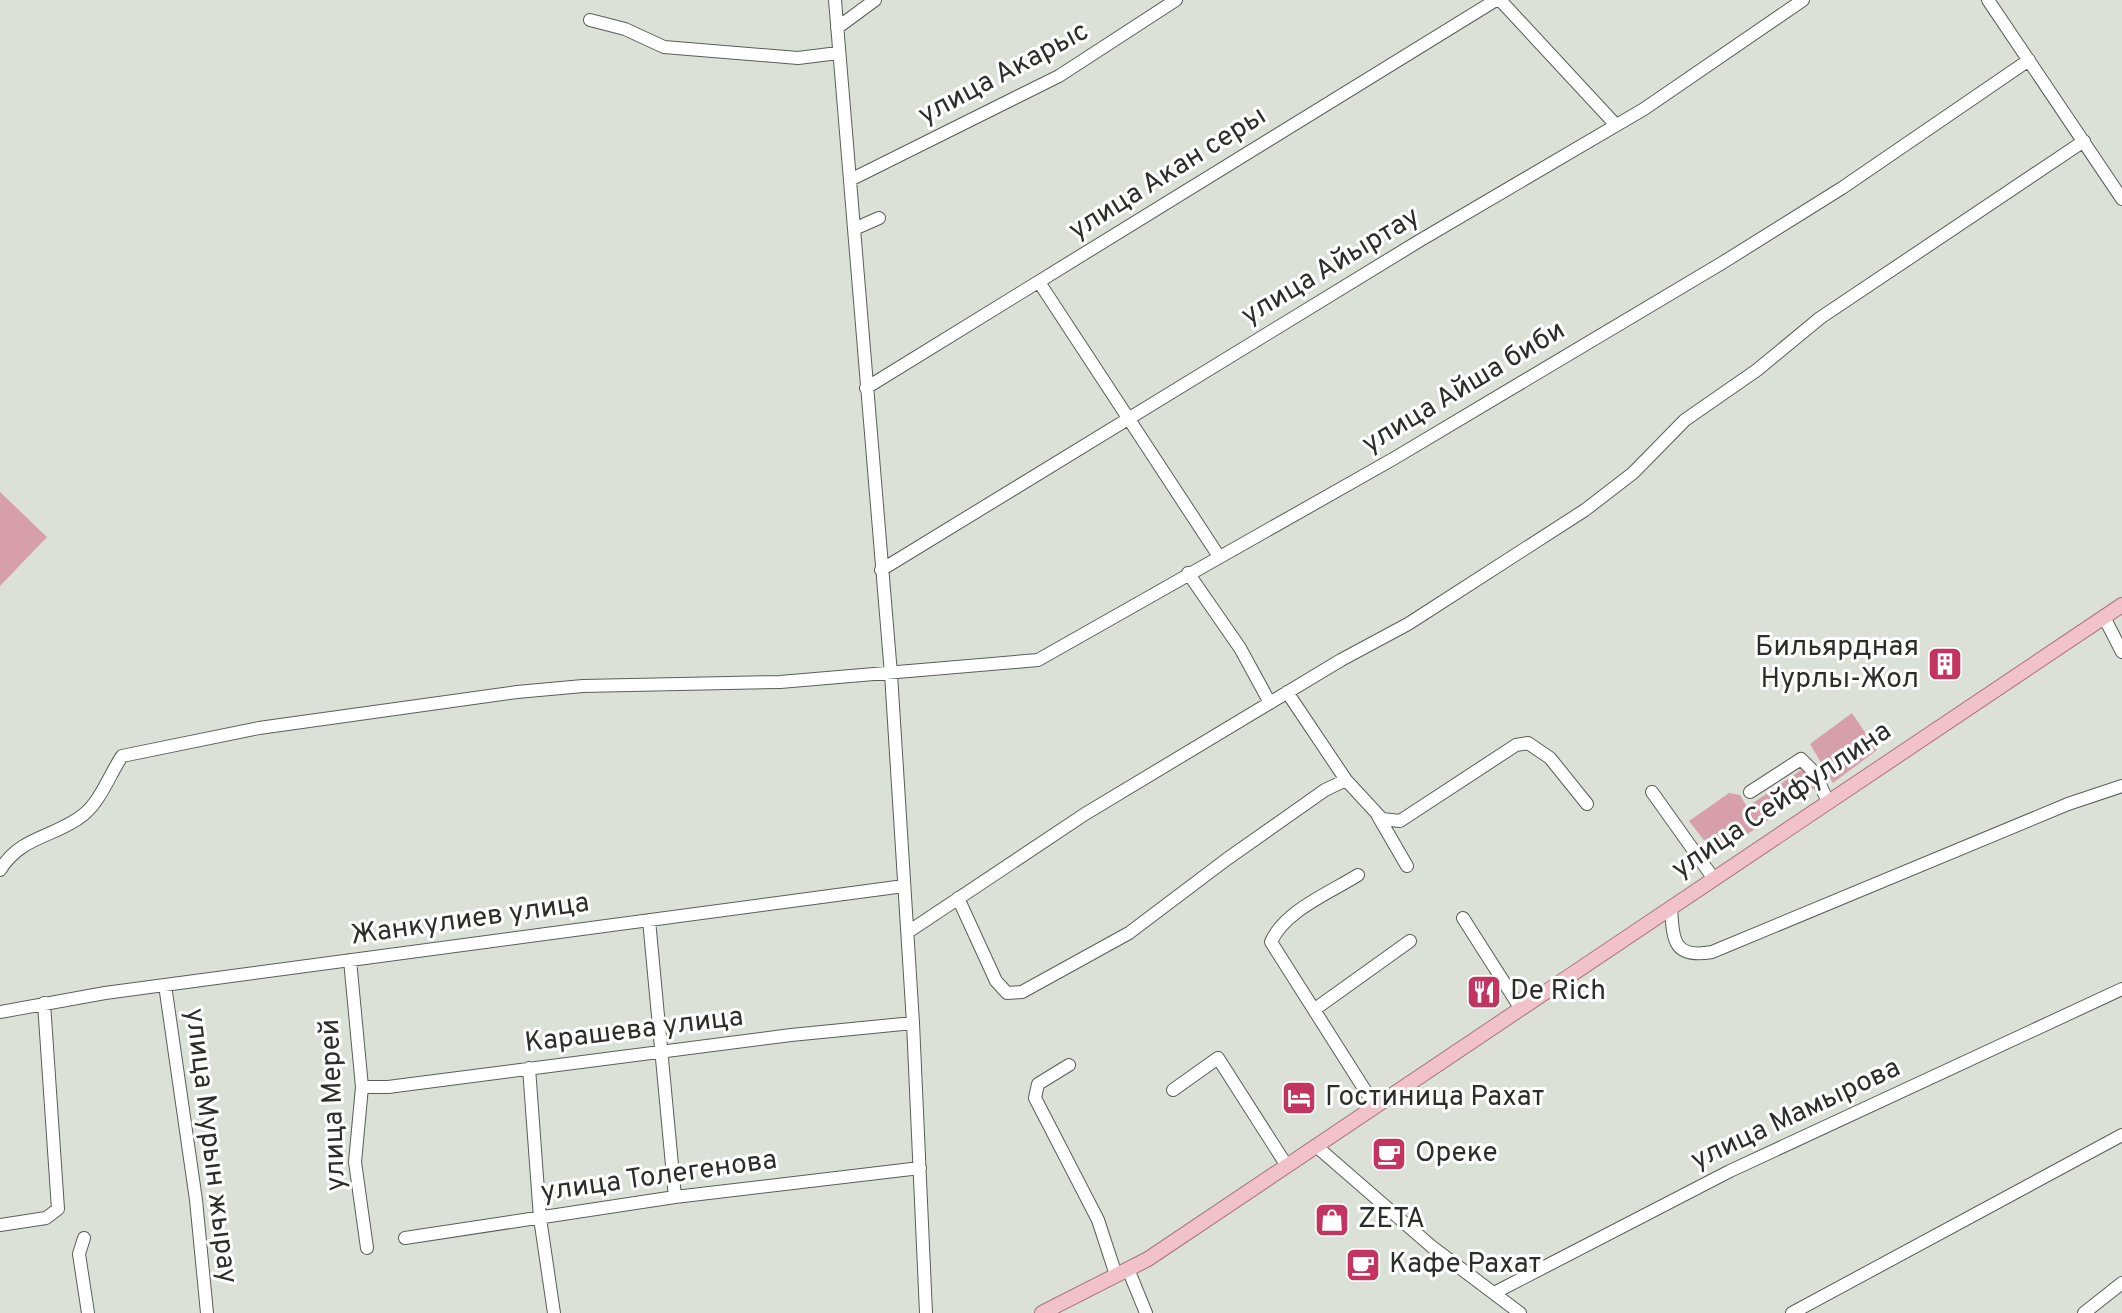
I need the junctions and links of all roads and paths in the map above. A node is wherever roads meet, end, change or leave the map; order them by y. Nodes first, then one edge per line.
1 (835, 0) edge
2 (875, 0) edge
3 (1176, 0) edge
4 (1498, 0) edge
5 (1803, 0) edge
6 (1988, 0) edge
7 (590, 20) dead end
8 (837, 28) junction
9 (838, 53) junction
10 (2029, 60) junction
11 (1615, 124) junction
12 (2084, 141) junction
13 (850, 180) junction
14 (2122, 199) edge
15 (879, 218) dead end
16 (854, 229) junction
17 (1039, 282) junction
18 (866, 388) junction
19 (1130, 419) junction
20 (1218, 555) junction
21 (881, 570) junction
22 (1188, 573) junction
23 (2122, 605) edge
24 (2104, 617) junction
25 (2122, 652) edge
26 (891, 674) junction
27 (1287, 692) junction
28 (1270, 703) junction
29 (1346, 780) junction
30 (2122, 786) edge
31 (1652, 792) dead end
32 (1750, 792) dead end
33 (1828, 802) junction
34 (1587, 804) dead end
35 (1378, 816) junction
36 (1407, 866) dead end
37 (0, 870) edge
38 (1358, 875) dead end
39 (1714, 879) junction
40 (904, 886) junction
41 (958, 898) junction
42 (1671, 907) junction
43 (1463, 918) dead end
44 (649, 920) junction
45 (908, 932) junction
46 (1410, 941) dead end
47 (350, 960) junction
48 (165, 985) junction
49 (2122, 989) edge
50 (44, 1003) junction
51 (1315, 1009) junction
52 (1521, 1009) junction
53 (0, 1012) edge
54 (913, 1023) junction
55 (661, 1052) junction
56 (1069, 1065) dead end
57 (529, 1068) junction
58 (362, 1087) junction
59 (1173, 1090) dead end
60 (1375, 1106) junction
61 (2122, 1135) edge
62 (1316, 1146) junction
63 (1287, 1166) junction
64 (920, 1168) junction
65 (675, 1197) junction
66 (540, 1218) junction
67 (0, 1225) edge
68 (84, 1238) dead end
69 (405, 1238) dead end
70 (367, 1248) dead end
71 (1122, 1272) junction
72 (2122, 1283) edge
73 (1494, 1293) junction
74 (88, 1313) edge
75 (207, 1313) edge
76 (554, 1313) edge
77 (926, 1313) edge
78 (1042, 1313) edge
79 (1146, 1313) edge
80 (1520, 1313) edge
81 (1792, 1313) edge
82 (2084, 1313) edge

1 - 8 street
2 - 8 street
3 - 13 street, улица Акарыс
4 - 11 street
4 - 17 street, улица Акан серы
5 - 11 street, улица Айыртау
6 - 10 street
7 - 9 street
8 - 9 street
9 - 13 street
10 - 12 street
10 - 20 street, улица Айша биби
11 - 19 street, улица Айыртау
12 - 14 street
12 - 27 street
13 - 16 street
15 - 16 street
16 - 18 street
17 - 18 street, улица Акан серы
17 - 19 street
18 - 21 street
19 - 20 street
19 - 21 street, улица Айыртау
20 - 22 street, улица Айша биби
21 - 26 street
22 - 26 street, улица Айша биби
22 - 28 street
23 - 24 main road, улица Сейфуллина
24 - 25 street
24 - 33 main road, улица Сейфуллина
26 - 37 street, улица Айша биби
26 - 40 street
27 - 28 street
27 - 29 street
28 - 41 street
29 - 35 street
29 - 41 street
30 - 42 street, улица Сейфуллина
31 - 39 street
32 - 33 street
33 - 39 main road, улица Сейфуллина
34 - 35 street
35 - 36 street
38 - 51 street
39 - 42 main road, улица Сейфуллина
40 - 44 street, Жанкулиев улица
40 - 45 street
41 - 45 street
42 - 52 main road, улица Сейфуллина
43 - 52 street
44 - 47 street, Жанкулиев улица
44 - 55 street
45 - 54 street
46 - 51 street
47 - 48 street, Жанкулиев улица
47 - 58 street, улица Мерей
48 - 50 street, Жанкулиев улица
48 - 75 street, улица Мурын жырау
49 - 73 street, улица Мамырова
50 - 53 street, Жанкулиев улица
50 - 67 street
51 - 60 street
52 - 60 main road, улица Сейфуллина
54 - 55 street, Карашева улица
54 - 64 street
55 - 57 street, Карашева улица
55 - 65 street
56 - 71 street
57 - 58 street, Карашева улица
57 - 66 street
58 - 70 street, улица Мерей
59 - 63 street
60 - 62 main road, улица Сейфуллина
61 - 81 street
62 - 63 main road, улица Сейфуллина
62 - 73 street
63 - 71 main road, улица Сейфуллина
64 - 65 street, улица Толегенова
64 - 77 street
65 - 66 street, улица Толегенова
66 - 69 street, улица Толегенова
66 - 76 street
68 - 74 street
71 - 78 main road, улица Сейфуллина
71 - 79 street
72 - 82 street
73 - 80 street

